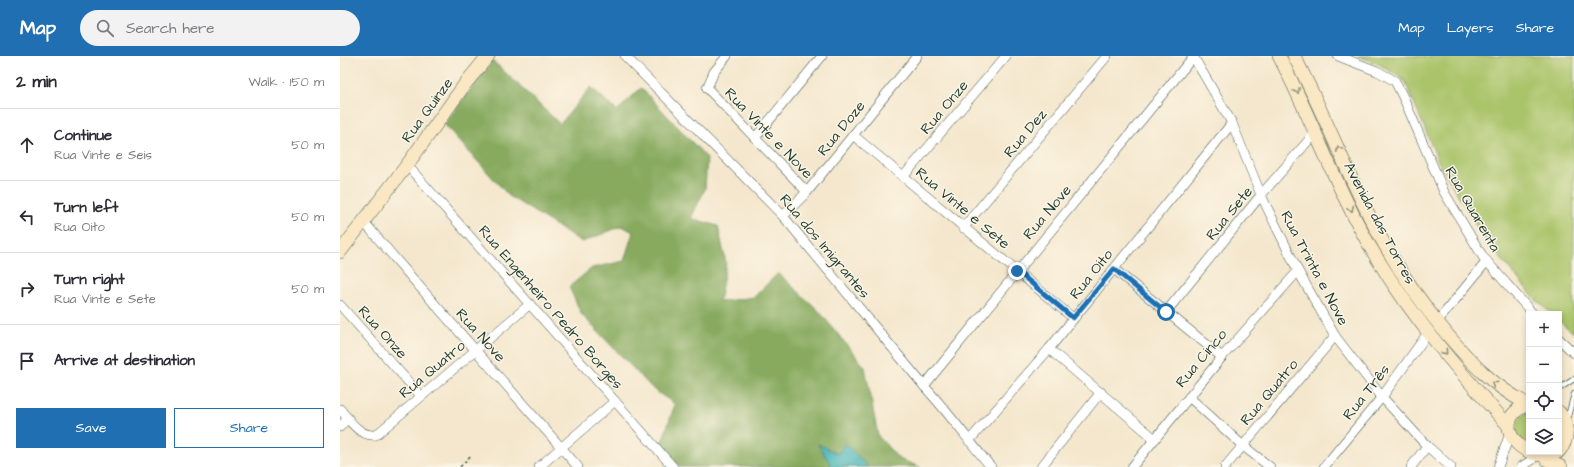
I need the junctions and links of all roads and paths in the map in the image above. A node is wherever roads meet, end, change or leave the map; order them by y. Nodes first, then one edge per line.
1 (488, 56) edge
2 (625, 56) edge
3 (727, 56) edge
4 (822, 56) edge
5 (1006, 56) edge
6 (1107, 56) edge
7 (1193, 56) edge
8 (1279, 56) edge
9 (1294, 56) edge
10 (1338, 56) edge
11 (915, 57) edge
12 (1232, 124) junction
13 (1315, 133) junction
14 (853, 135) junction
15 (755, 138) junction
16 (407, 165) junction
17 (903, 177) junction
18 (807, 192) junction
19 (1261, 195) junction
20 (783, 216) junction
21 (364, 222) junction
22 (963, 228) junction
23 (340, 252) edge
24 (1487, 261) junction
25 (1114, 269) junction
26 (1017, 271) junction
27 (1298, 271) junction
28 (340, 304) edge
29 (530, 304) junction
30 (1530, 311) edge
31 (1166, 312) junction
32 (1073, 318) junction
33 (1437, 322) junction
34 (1428, 333) junction
35 (1335, 336) junction
36 (1562, 342) edge
37 (476, 350) junction
38 (1049, 350) junction
39 (1574, 353) edge
40 (1222, 357) junction
41 (1574, 379) edge
42 (924, 386) junction
43 (1562, 387) edge
44 (1101, 392) junction
45 (1574, 394) edge
46 (421, 396) junction
47 (1382, 396) junction
48 (1189, 397) junction
49 (615, 400) junction
50 (1526, 403) edge
51 (1526, 405) edge
52 (340, 409) edge
53 (348, 418) junction
54 (1562, 419) edge
55 (340, 427) edge
56 (1509, 431) junction
57 (1569, 434) edge
58 (1155, 439) junction
59 (969, 442) junction
60 (1242, 445) junction
61 (1562, 445) edge
62 (1427, 446) junction
63 (561, 447) junction
64 (472, 454) dead end
65 (1552, 455) edge
66 (1546, 459) junction
67 (1526, 463) edge
68 (460, 467) edge
69 (540, 467) edge
70 (578, 467) edge
71 (673, 467) edge
72 (991, 467) edge
73 (1041, 467) edge
74 (1132, 467) edge
75 (1225, 467) edge
76 (1270, 467) edge
77 (1324, 467) edge
78 (1411, 467) edge
79 (1451, 467) edge
80 (1498, 467) edge
81 (1561, 467) edge

1 - 16 main road, Rua Quinze
2 - 20 street, Rua dos Imigrantes
3 - 15 street, Rua Vinte e Nove
4 - 15 street
5 - 17 street, Rua Onze
6 - 22 street, Rua Dez
7 - 12 street, Rua Trinta e Nove
7 - 26 street, Rua Nove
8 -> 13 main road, Avenida das Torres
33 -> 9 main road, Avenida das Torres
10 - 24 street, Rua Quarenta
11 - 14 street, Rua Doze
12 - 19 street, Rua Trinta e Nove
12 - 25 street, Rua Oito
13 - 19 street, Rua Sete
13 -> 34 main road, Avenida das Torres
14 - 17 street, Rua Vinte e Sete
14 - 18 street, Rua Doze
15 - 18 street, Rua Vinte e Nove
16 - 21 main road
16 - 29 street, Rua Engenheiro Pedro Borges
17 - 22 street, Rua Vinte e Sete
18 - 20 street, Rua Doze
19 - 27 street, Rua Trinta e Nove
19 - 31 street, Rua Sete
20 - 42 street, Rua dos Imigrantes
21 - 23 main road
21 - 37 street, Rua Nove
22 - 26 street, Rua Vinte e Sete
24 - 30 street, Rua Quarenta
24 - 33 street
25 - 31 street
25 - 32 street, Rua Oito
26 - 32 street, Rua Vinte e Sete
26 - 42 street, Rua Nove
27 - 35 street, Rua Trinta e Nove
27 - 40 street, Rua Cinco
28 - 46 street, Rua Onze
29 - 37 street, Rua Quatro
29 - 49 street, Rua Engenheiro Pedro Borges
31 - 40 street
32 - 38 street, Rua Oito
50 -> 33 main road, Avenida das Torres
34 - 47 street, Rua Três
34 -> 56 main road, Avenida das Torres
35 - 47 street, Rua Trinta e Nove
35 - 60 street, Rua Quatro
36 - 39 street
37 - 46 street, Rua Quatro
37 - 63 street, Rua Nove
38 - 44 street
38 - 59 street, Rua Oito
40 - 48 street, Rua Cinco
41 - 43 lane
42 - 59 street, Rua dos Imigrantes
44 - 58 street
44 - 73 street
45 - 57 lane
46 - 53 street, Rua Quatro
47 - 62 street, Rua Trinta e Nove
47 - 77 street, Rua Três
48 - 58 street, Rua Cinco
48 - 60 street
49 - 63 street
49 - 71 street, Rua Engenheiro Pedro Borges
51 - 56 main road, Avenida das Torres
52 - 53 street
53 - 55 street
54 - 57 main road
56 - 67 main road, Avenida das Torres
56 - 80 street
57 - 61 main road, Avenida das Torres
58 - 74 street, Rua Cinco
59 - 72 street, Rua dos Imigrantes
60 - 75 street, Rua Quatro
60 - 76 street
62 - 78 street
62 - 79 street, Rua Trinta e Nove
63 - 69 street
63 - 70 street, Rua Nove
64 - 68 path
65 - 66 main road, Avenida das Torres
66 - 67 main road, Avenida das Torres
66 - 81 main road

